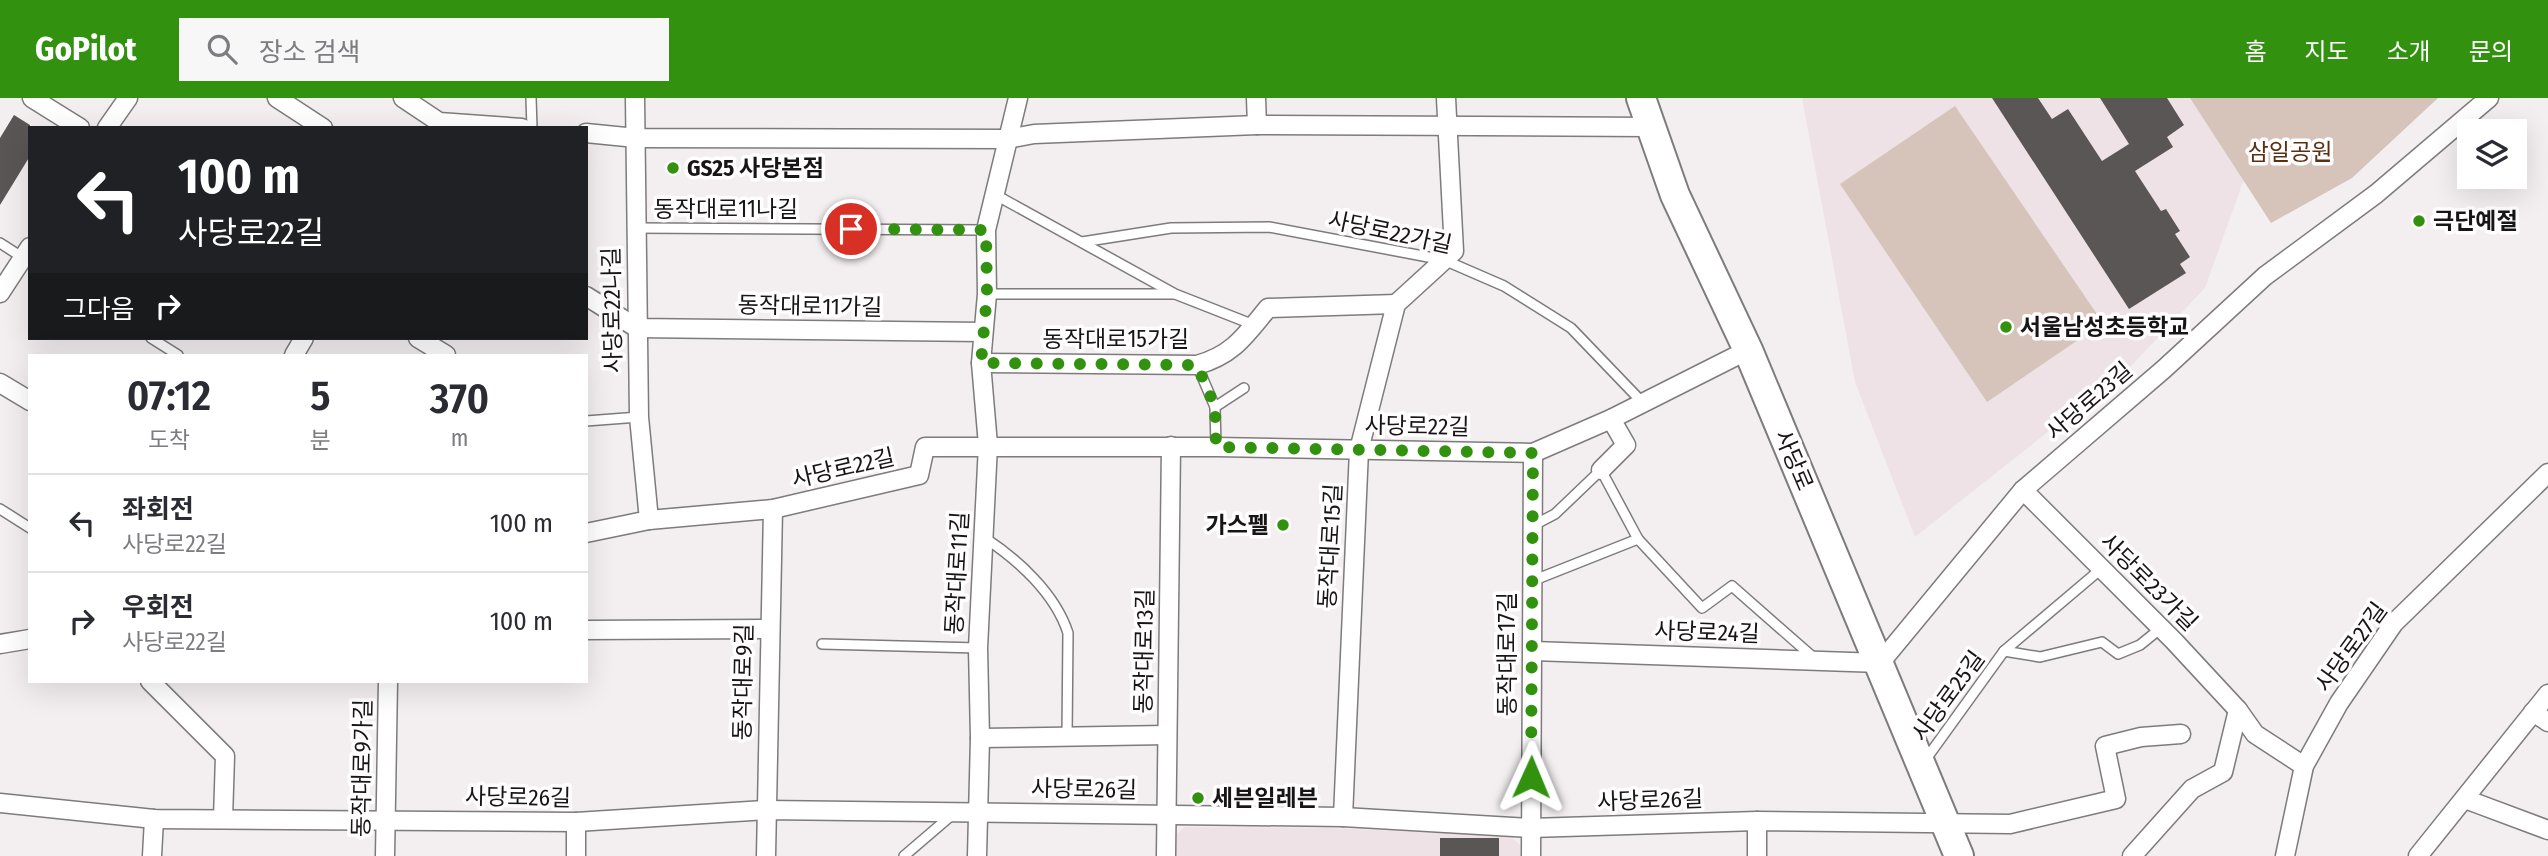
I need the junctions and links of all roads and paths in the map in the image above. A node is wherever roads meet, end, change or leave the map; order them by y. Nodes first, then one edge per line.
1 (32, 98) edge
2 (128, 98) edge
3 (277, 98) edge
4 (404, 98) edge
5 (530, 98) edge
6 (635, 98) edge
7 (1256, 98) edge
8 (1446, 98) edge
9 (1641, 98) edge
10 (2489, 98) edge
11 (1014, 100) edge
12 (1257, 125) junction
13 (77, 126) edge
14 (108, 126) edge
15 (320, 126) edge
16 (494, 126) edge
17 (532, 126) edge
18 (1446, 126) junction
19 (1650, 127) junction
20 (588, 133) edge
21 (636, 138) junction
22 (1007, 139) junction
23 (994, 194) junction
24 (634, 228) junction
25 (986, 230) junction
26 (1082, 242) junction
27 (0, 243) edge
28 (27, 255) edge
29 (1444, 260) junction
30 (0, 293) edge
31 (987, 294) junction
32 (1175, 294) junction
33 (588, 297) edge
34 (1396, 304) junction
35 (1254, 325) junction
36 (637, 328) junction
37 (982, 332) junction
38 (153, 340) edge
39 (421, 340) edge
40 (1748, 350) junction
41 (176, 354) edge
42 (444, 354) edge
43 (981, 363) junction
44 (1197, 365) junction
45 (0, 383) edge
46 (1244, 388) dead end
47 (28, 400) edge
48 (1643, 403) junction
49 (1215, 407) junction
50 (639, 417) junction
51 (1611, 419) junction
52 (588, 421) edge
53 (988, 445) junction
54 (1171, 446) junction
55 (1216, 447) junction
56 (1359, 450) junction
57 (1533, 453) junction
58 (1601, 470) junction
59 (2548, 473) edge
60 (2023, 490) junction
61 (0, 509) edge
62 (773, 509) junction
63 (649, 520) junction
64 (1534, 525) junction
65 (28, 527) edge
66 (588, 533) edge
67 (983, 537) junction
68 (1638, 539) junction
69 (2101, 569) junction
70 (1531, 581) junction
71 (2161, 628) junction
72 (768, 629) junction
73 (588, 630) edge
74 (28, 639) edge
75 (0, 644) edge
76 (822, 644) dead end
77 (978, 648) junction
78 (1532, 651) junction
79 (2004, 651) junction
80 (1815, 660) junction
81 (1880, 663) junction
82 (152, 683) edge
83 (388, 683) edge
84 (2548, 694) edge
85 (2238, 710) junction
86 (2541, 717) edge
87 (2181, 734) dead end
88 (1167, 735) junction
89 (1067, 736) junction
90 (981, 738) junction
91 (1921, 766) junction
92 (2304, 766) junction
93 (2465, 799) junction
94 (0, 803) edge
95 (766, 810) junction
96 (956, 812) junction
97 (976, 812) junction
98 (1165, 815) junction
99 (1343, 817) junction
100 (154, 819) junction
101 (223, 819) junction
102 (385, 820) junction
103 (1757, 821) junction
104 (576, 822) junction
105 (1945, 823) junction
106 (1531, 828) junction
107 (2548, 830) edge
108 (152, 856) edge
109 (384, 856) edge
110 (576, 856) edge
111 (766, 856) edge
112 (904, 856) edge
113 (977, 856) edge
114 (1166, 856) edge
115 (1531, 856) edge
116 (1757, 856) edge
117 (1959, 856) edge
118 (2132, 856) edge
119 (2285, 856) edge
120 (2418, 856) edge

1 - 13 street
2 - 14 street
3 - 15 street
4 - 16 street
5 - 17 lane
6 - 21 street, 사당로22나길
7 - 12 street
8 - 18 street
9 - 19 main road, 사당로
10 - 60 street, 사당로23길
11 - 22 street, 동작대로11길
12 - 18 street
12 - 22 street
18 - 19 street
18 - 29 street
19 - 40 main road, 사당로
20 - 21 street
21 - 22 street
21 - 24 street, 사당로22나길
22 - 23 street, 동작대로11길
23 - 25 street, 동작대로11길
23 - 26 lane
24 - 25 lane, 동작대로11나길
24 - 36 street, 사당로22나길
25 - 31 street, 동작대로11길
26 - 29 lane, 사당로22가길
26 - 32 lane
27 - 28 lane
28 - 30 street
29 - 34 street
29 - 48 lane, 사당로22가길
31 - 32 lane
31 - 37 street, 동작대로11길
32 - 35 lane
33 - 36 street
34 - 35 street, 동작대로15가길
34 - 56 street, 동작대로15길
35 - 44 street, 동작대로15가길
36 - 37 street, 동작대로11가길
36 - 50 street, 사당로22나길
37 - 43 street, 동작대로11길
38 - 41 lane
39 - 42 street
40 - 48 street, 사당로22길
40 - 81 main road, 사당로
43 - 44 street, 동작대로15가길
43 - 53 street, 동작대로11길
44 - 49 lane
45 - 47 street
46 - 49 lane
48 - 51 street, 사당로22길
49 - 55 lane
50 - 52 lane
50 - 63 street, 사당로22나길
51 - 57 street, 사당로22길
51 - 58 street
53 - 54 street, 사당로22길
53 - 62 street, 사당로22길
53 - 67 street, 동작대로11길
54 - 55 street, 사당로22길
54 - 88 street, 동작대로13길
55 - 56 street, 사당로22길
56 - 57 street, 사당로22길
56 - 99 street, 동작대로15길
57 - 64 street, 동작대로17길
58 - 64 lane
58 - 68 lane
59 - 92 street, 사당로27길
60 - 69 street, 사당로23가길
60 - 81 street, 사당로23길
61 - 65 lane
62 - 63 street, 사당로22길
62 - 72 street, 동작대로9길
63 - 66 street, 사당로22길
64 - 70 street, 동작대로17길
67 - 77 street, 동작대로11길
67 - 89 lane
68 - 70 lane
68 - 80 lane
69 - 71 street, 사당로23가길
69 - 79 lane
70 - 78 street, 동작대로17길
71 - 79 lane, 사당로25길
71 - 85 street, 사당로23가길
72 - 73 street
72 - 95 street, 동작대로9길
74 - 75 street
76 - 77 lane
77 - 90 street, 동작대로11길
78 - 80 street, 사당로24길
78 - 106 street, 동작대로17길
79 - 91 lane, 사당로25길
80 - 81 street, 사당로24길
81 - 91 main road, 사당로
82 - 101 street
83 - 102 street, 동작대로9가길
84 - 86 street
85 - 92 street, 사당로23가길
85 - 118 street
86 - 93 street
87 - 105 street
88 - 89 street
88 - 98 street, 동작대로13길
89 - 90 street
90 - 97 street, 동작대로11길
91 - 105 main road, 사당로
92 - 119 street, 사당로27길
93 - 107 street
93 - 120 street
94 - 100 street, 사당로26길
95 - 96 street, 사당로26길
95 - 104 street, 사당로26길
95 - 111 street, 동작대로9길
96 - 97 street, 사당로26길
96 - 112 lane
97 - 98 street, 사당로26길
97 - 113 street, 동작대로11길
98 - 99 street, 사당로26길
98 - 114 street, 동작대로13길
99 - 106 street, 사당로26길
100 - 101 street, 사당로26길
100 - 108 street
101 - 102 street, 사당로26길
102 - 104 street, 사당로26길
102 - 109 street, 동작대로9가길
103 - 105 street, 사당로26길
103 - 106 street, 사당로26길
103 - 116 street
104 - 110 street
105 - 117 main road, 사당로
106 - 115 street, 동작대로17길

